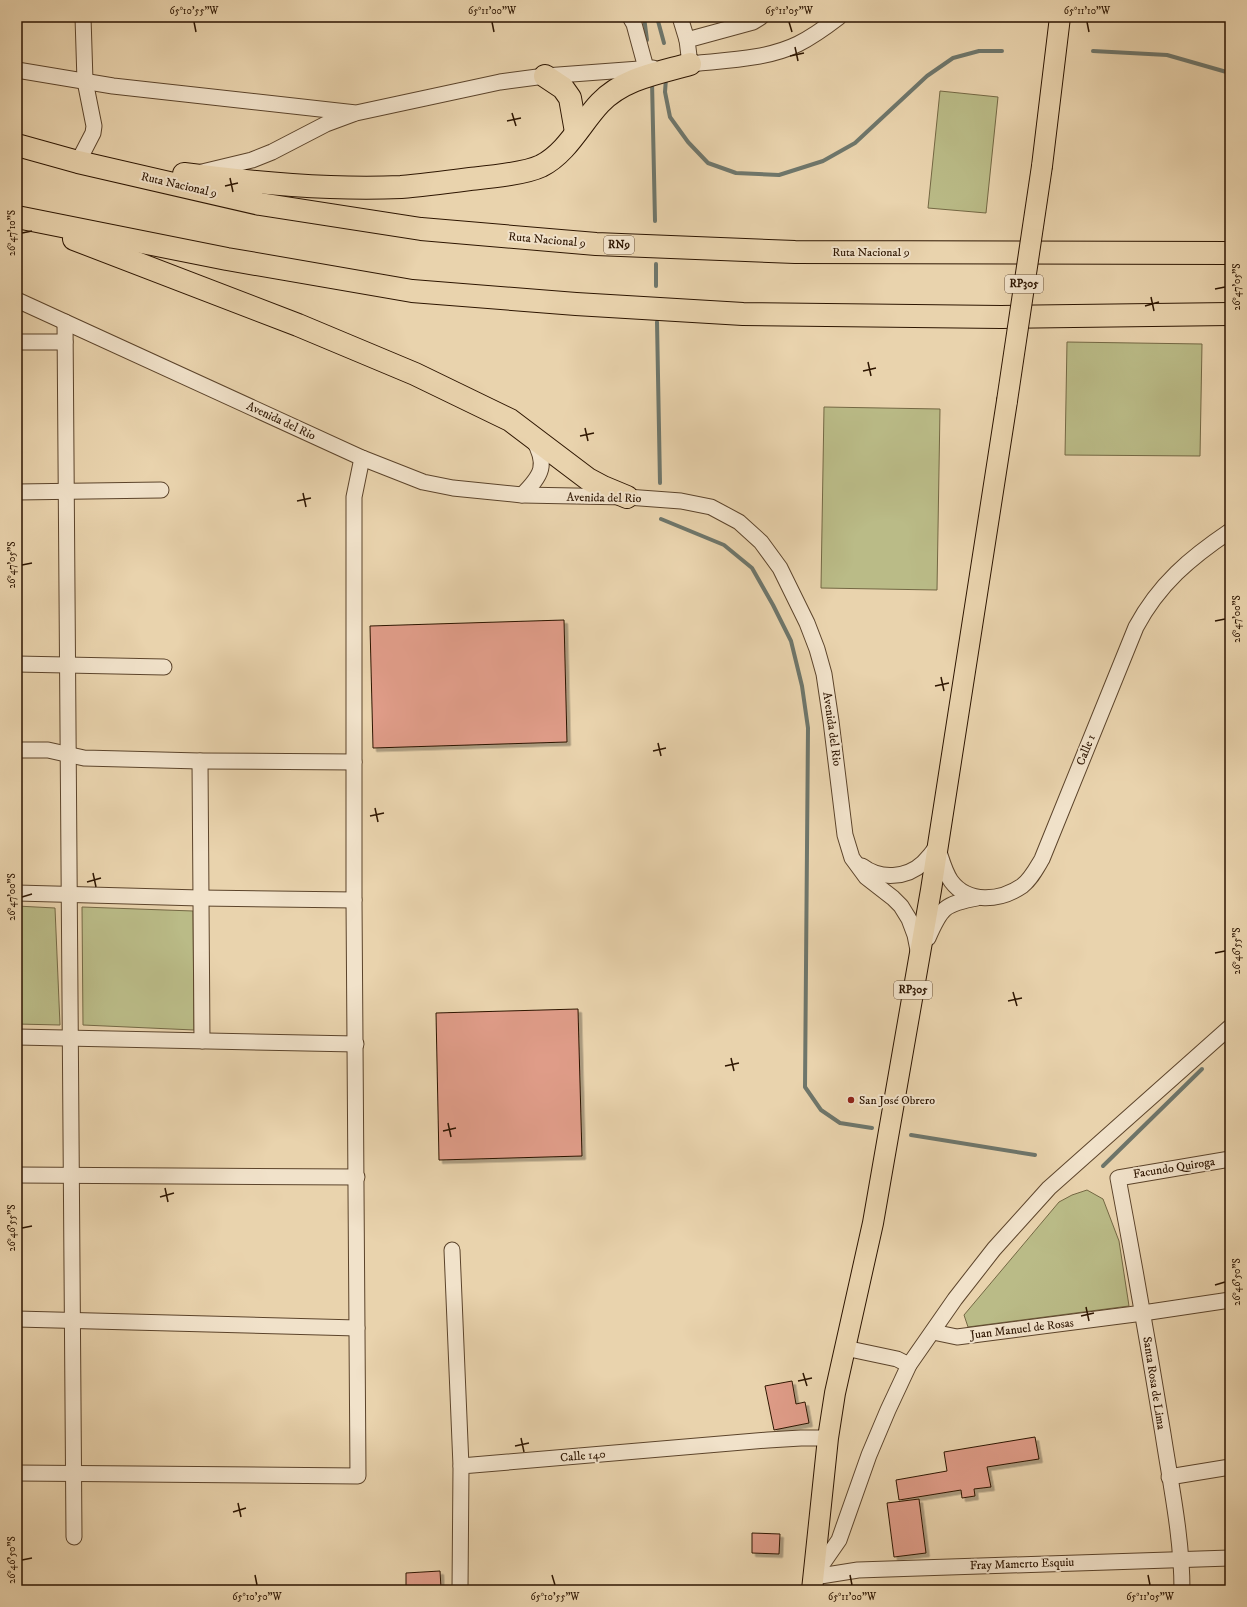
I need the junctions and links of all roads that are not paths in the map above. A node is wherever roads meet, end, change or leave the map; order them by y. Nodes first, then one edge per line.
1 (83, 17) edge
2 (630, 17) edge
3 (680, 17) edge
4 (761, 17) edge
5 (839, 17) edge
6 (1060, 17) edge
7 (687, 40) junction
8 (690, 64) junction
9 (646, 68) junction
10 (17, 70) edge
11 (545, 76) junction
12 (84, 81) junction
13 (356, 113) junction
14 (576, 132) junction
15 (17, 145) edge
16 (78, 162) junction
17 (189, 175) junction
18 (17, 217) edge
19 (1230, 253) edge
20 (17, 300) edge
21 (1230, 314) edge
22 (65, 322) junction
23 (17, 342) edge
24 (65, 342) junction
25 (532, 436) junction
26 (362, 458) junction
27 (161, 490) dead end
28 (67, 491) junction
29 (17, 492) edge
30 (522, 495) junction
31 (627, 497) junction
32 (1230, 531) edge
33 (17, 664) edge
34 (69, 665) junction
35 (164, 667) dead end
36 (17, 750) edge
37 (67, 753) junction
38 (200, 760) junction
39 (354, 762) junction
40 (937, 846) junction
41 (852, 858) junction
42 (17, 893) edge
43 (69, 894) junction
44 (200, 898) junction
45 (977, 898) junction
46 (354, 900) junction
47 (919, 957) junction
48 (1230, 1026) edge
49 (17, 1037) edge
50 (70, 1038) junction
51 (202, 1041) junction
52 (356, 1044) junction
53 (1230, 1159) edge
54 (17, 1175) edge
55 (71, 1176) junction
56 (356, 1177) junction
57 (1118, 1178) joint
58 (452, 1250) dead end
59 (1230, 1300) edge
60 (1143, 1314) junction
61 (17, 1320) edge
62 (73, 1321) junction
63 (357, 1328) junction
64 (933, 1332) junction
65 (845, 1348) junction
66 (910, 1365) junction
67 (828, 1438) junction
68 (461, 1466) junction
69 (1230, 1467) edge
70 (17, 1473) edge
71 (73, 1474) junction
72 (1169, 1477) junction
73 (74, 1537) dead end
74 (1230, 1558) edge
75 (1182, 1559) junction
76 (813, 1586) edge
77 (460, 1590) edge
78 (1182, 1590) edge

1 - 12 street
2 - 9 street
3 - 7 street
4 - 7 street
5 - 8 street
6 - 40 main road, RP305, bridge
7 - 8 street
8 - 9 street
8 - 14 highway
9 - 11 street
10 - 12 street
11 - 13 street
11 - 14 highway
12 - 13 street
12 - 16 street
13 - 17 street
14 - 17 highway
15 - 16 highway, Ruta Nacional 9 / RN9
16 - 17 highway
16 - 19 highway, Ruta Nacional 9 / RN9
18 - 21 highway
18 - 25 highway
20 - 22 street, Avenida del Rio
22 - 24 street
22 - 26 street, Avenida del Rio
23 - 24 street
24 - 28 street
25 - 30 street
25 - 31 highway
26 - 30 street, Avenida del Rio
26 - 39 street
27 - 28 street
28 - 29 street
28 - 34 street
30 - 31 street, Avenida del Rio
31 - 41 street, Avenida del Rio
32 - 45 street, Calle 1
33 - 34 street
34 - 35 street
34 - 37 street
36 - 37 street
37 - 38 street
37 - 43 street
38 - 39 street
38 - 44 street
39 - 46 street
40 - 41 street
40 - 45 street
40 - 47 main road, RP305
41 - 47 street, Avenida del Rio
42 - 43 street
43 - 44 street
43 - 50 street
44 - 46 street
44 - 51 street
45 - 47 street, Calle 1
46 - 52 street
47 - 65 main road, RP305
48 - 64 street
49 - 50 street
50 - 51 street
50 - 55 street
51 - 52 street
52 - 56 street
53 - 57 street, Facundo Quiroga
54 - 55 street
55 - 56 street
55 - 62 street
56 - 63 street
57 - 60 street, Santa Rosa de Lima
58 - 68 street
59 - 60 street, Juan Manuel de Rosas
60 - 64 street, Juan Manuel de Rosas
60 - 72 street, Santa Rosa de Lima
61 - 62 street
62 - 63 street
62 - 71 street
63 - 71 street
64 - 66 street
65 - 66 street
65 - 67 main road, RP305
66 - 76 street
67 - 68 street, Calle 140
67 - 76 main road, RP305
68 - 77 street
69 - 72 street
70 - 71 street
71 - 73 street
72 - 75 street, Santa Rosa de Lima
74 - 75 street, Fray Mamerto Esquiu
75 - 76 street, Fray Mamerto Esquiu
75 - 78 street, Santa Rosa de Lima

